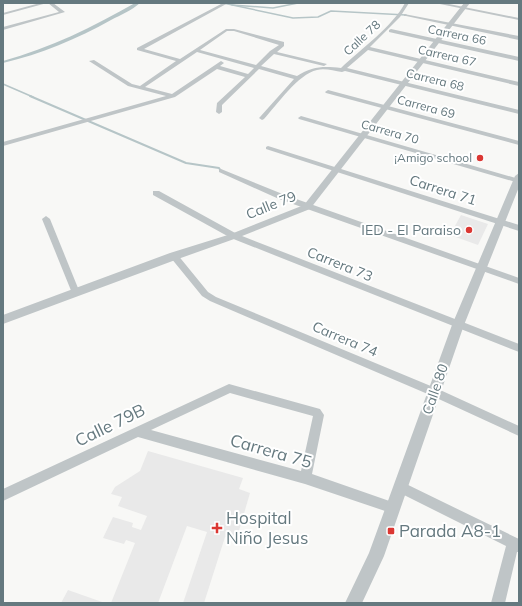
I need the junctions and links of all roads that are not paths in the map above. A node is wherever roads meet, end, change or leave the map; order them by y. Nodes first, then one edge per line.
1 (45, 3) edge
2 (50, 3) edge
3 (226, 3) edge
4 (407, 3) edge
5 (437, 3) edge
6 (466, 5) edge
7 (3, 14) edge
8 (406, 15) dead end
9 (519, 19) edge
10 (451, 24) junction
11 (4, 28) edge
12 (391, 31) dead end
13 (519, 38) edge
14 (438, 41) junction
15 (370, 50) dead end
16 (198, 51) junction
17 (272, 52) junction
18 (226, 58) junction
19 (519, 59) edge
20 (92, 61) dead end
21 (182, 61) junction
22 (422, 62) junction
23 (325, 65) junction
24 (216, 67) junction
25 (259, 67) junction
26 (345, 69) junction
27 (249, 76) junction
28 (298, 78) junction
29 (405, 84) junction
30 (519, 84) edge
31 (140, 88) junction
32 (328, 92) dead end
33 (173, 96) junction
34 (386, 108) junction
35 (219, 112) dead end
36 (519, 112) edge
37 (262, 118) dead end
38 (301, 118) dead end
39 (364, 136) junction
40 (519, 143) edge
41 (3, 144) edge
42 (268, 148) dead end
43 (337, 170) junction
44 (221, 171) dead end
45 (518, 179) edge
46 (156, 193) dead end
47 (307, 207) junction
48 (46, 220) dead end
49 (501, 222) junction
50 (519, 228) edge
51 (234, 236) junction
52 (174, 256) junction
53 (482, 268) junction
54 (519, 281) edge
55 (76, 293) junction
56 (3, 320) edge
57 (458, 325) junction
58 (519, 348) edge
59 (434, 392) junction
60 (136, 430) junction
61 (519, 431) edge
62 (305, 478) junction
63 (402, 488) junction
64 (3, 495) edge
65 (394, 508) junction
66 (516, 544) edge
67 (353, 603) edge
68 (498, 603) edge

1 - 7 street
2 - 11 street
3 - 21 street
4 - 26 street, Calle 78
5 - 6 street
6 - 9 street
6 - 10 street, Calle 79
8 - 10 street
10 - 13 street
10 - 14 street, Calle 79
12 - 14 street, Carrera 66
14 - 19 street, Carrera 66
14 - 22 street, Calle 79
15 - 22 street, Carrera 67
16 - 17 street
16 - 18 street
16 - 21 street
17 - 23 street, Carrera 68
17 - 25 street
18 - 24 street
18 - 25 street
20 - 31 street
21 - 31 street
22 - 29 street, Calle 79
22 - 30 street, Carrera 67
23 - 26 street, Carrera 68
23 - 28 street
24 - 27 street
24 - 33 street
25 - 27 street
25 - 28 street
26 - 29 street, Carrera 68
27 - 35 street
28 - 37 street
29 - 34 street, Calle 79
29 - 36 street, Carrera 68
31 - 33 street
32 - 34 street, Carrera 69
33 - 41 street
34 - 39 street, Calle 79
34 - 40 street, Carrera 69
38 - 39 street, Carrera 70
39 - 43 street, Calle 79
39 - 45 street, Carrera 70
42 - 43 street, Carrera 71
43 - 47 street, Calle 79
43 - 49 street, Carrera 71
44 - 47 street
45 - 49 street, Calle 80
46 - 51 street, Carrera 73
47 - 51 street, Calle 79
47 - 53 street
48 - 55 street
49 - 50 street, Carrera 71
49 - 53 street, Calle 80
51 - 52 street, Calle 79
51 - 57 street, Carrera 73
52 - 55 street, Calle 79
52 - 59 street, Carrera 74
53 - 54 street
53 - 57 street, Calle 80
55 - 56 street, Calle 79
57 - 58 street, Carrera 73
57 - 59 street, Calle 80
59 - 61 street, Carrera 74
59 - 63 street, Calle 80
60 - 62 street, Carrera 75
60 - 62 street, Calle 79B
60 - 64 street, Calle 79B
62 - 65 street, Carrera 75
63 - 65 street, Calle 80
63 - 66 street
65 - 67 street, Calle 80
66 - 68 street

